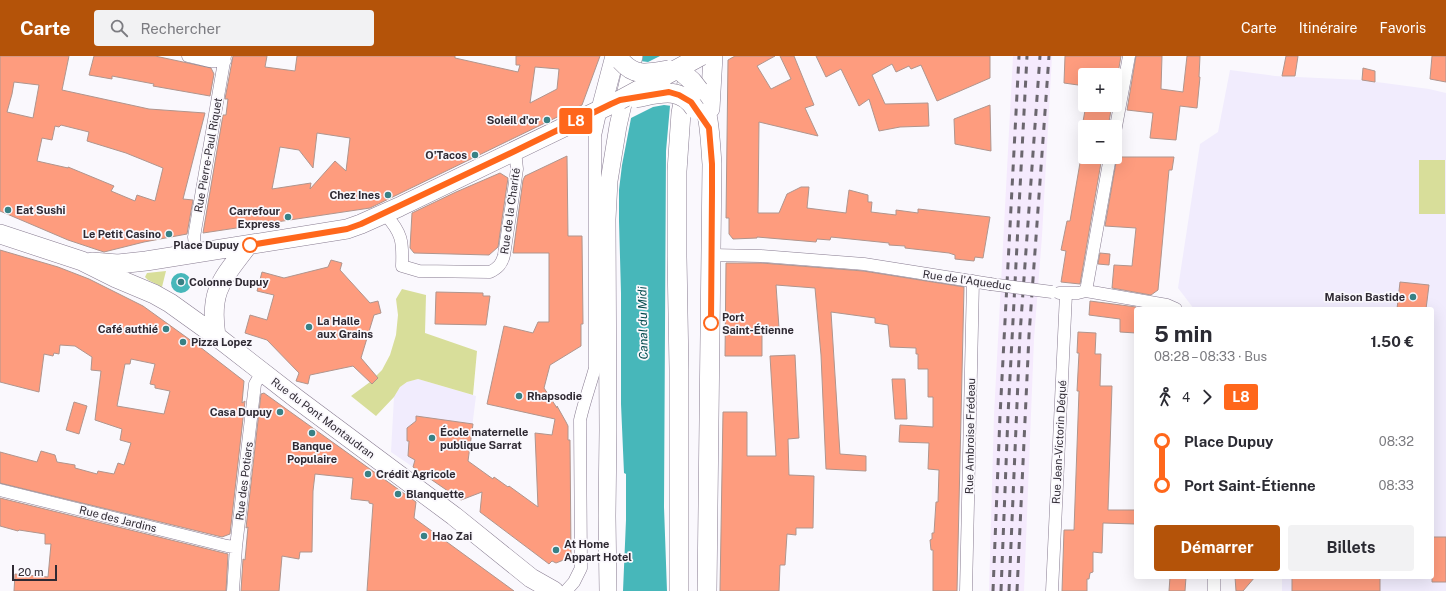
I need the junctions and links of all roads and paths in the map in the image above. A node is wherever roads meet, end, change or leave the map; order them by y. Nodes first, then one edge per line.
1 (188, 56) edge
2 (693, 56) edge
3 (702, 56) edge
4 (713, 56) edge
5 (1129, 56) edge
6 (622, 57) edge
7 (225, 58) edge
8 (678, 69) junction
9 (620, 100) junction
10 (601, 108) junction
11 (1117, 120) edge
12 (709, 128) junction
13 (515, 151) junction
14 (1109, 164) edge
15 (385, 214) junction
16 (0, 234) edge
17 (248, 245) junction
18 (196, 254) junction
19 (712, 255) junction
20 (82, 261) junction
21 (973, 281) junction
22 (1086, 291) junction
23 (1066, 294) junction
24 (1172, 307) edge
25 (216, 336) junction
26 (262, 372) junction
27 (0, 490) edge
28 (236, 547) junction
29 (1214, 579) edge
30 (233, 591) edge
31 (554, 591) edge
32 (566, 591) edge
33 (608, 591) edge
34 (679, 591) edge
35 (707, 591) edge
36 (966, 591) edge
37 (1052, 591) edge
38 (1214, 591) edge

1 - 7 street
2 - 34 main road
3 - 8 main road, bridge
4 - 12 main road
5 - 11 street
6 - 8 main road, bridge
6 - 10 main road
6 - 33 main road
7 - 18 street, Rue Pierre-Paul Riquet
8 - 9 main road, bridge
8 - 12 main road, bridge
9 - 10 main road
9 - 12 main road, bridge
10 - 13 main road
10 - 32 street
12 - 19 main road
13 - 15 main road
13 - 15 street, Rue de la Charité
14 - 22 street
15 - 17 main road
16 - 20 main road
17 - 18 main road
17 - 25 main road
18 - 20 main road
19 - 21 street, Rue de l'Aqueduc
19 - 35 main road
20 - 25 main road, Rue du Pont Montaudran
21 - 23 street, Rue de l'Aqueduc, bridge
21 - 36 street, Rue Ambroise Frédeau
22 - 23 street, Rue de l'Aqueduc
22 - 24 street, Rue de l'Aqueduc
23 - 37 street, Rue Jean-Victorin Déqué
25 - 26 main road, Rue du Pont Montaudran
26 - 28 street, Rue des Potiers
26 - 31 main road, Rue du Pont Montaudran
27 - 28 street, Rue des Jardins
28 - 30 street, Rue des Potiers
29 - 38 street

